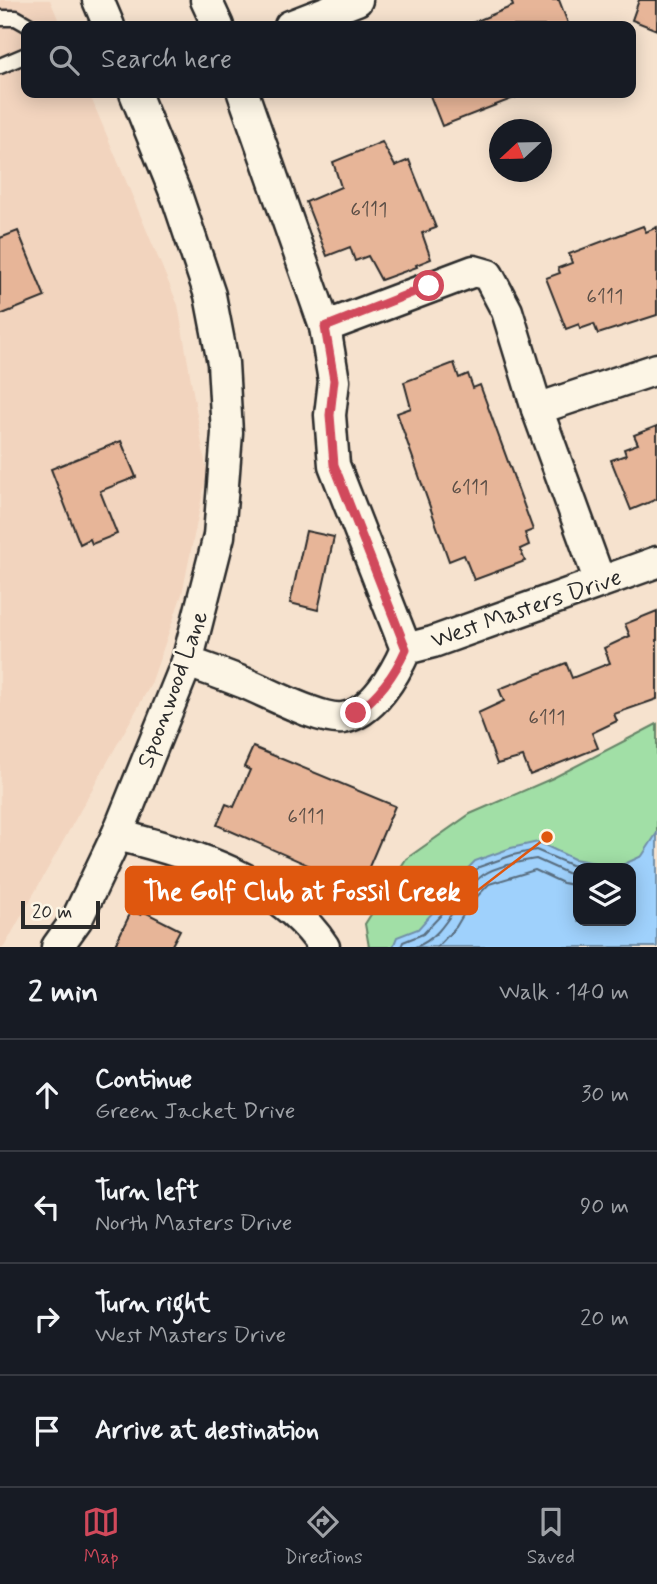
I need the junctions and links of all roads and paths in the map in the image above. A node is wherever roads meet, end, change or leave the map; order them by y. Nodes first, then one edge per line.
1 (206, 0) edge
2 (357, 0) edge
3 (0, 18) edge
4 (21, 21) edge
5 (216, 21) edge
6 (303, 21) edge
7 (21, 57) edge
8 (0, 66) edge
9 (137, 98) edge
10 (245, 98) edge
11 (325, 327) junction
12 (657, 369) edge
13 (537, 409) junction
14 (657, 562) edge
15 (600, 582) junction
16 (406, 649) junction
17 (187, 662) junction
18 (117, 835) junction
19 (57, 947) edge
20 (324, 947) edge

1 - 5 street
2 - 6 street
3 - 4 lane
7 - 8 lane
9 - 17 street, Spoonwood Lane
10 - 11 street
11 - 13 street
11 - 16 street
12 - 13 street
13 - 15 street
14 - 15 street, West Masters Drive
15 - 16 street, West Masters Drive
16 - 17 street, West Masters Drive
17 - 18 street, Spoonwood Lane
18 - 19 street, Spoonwood Lane
18 - 20 street

